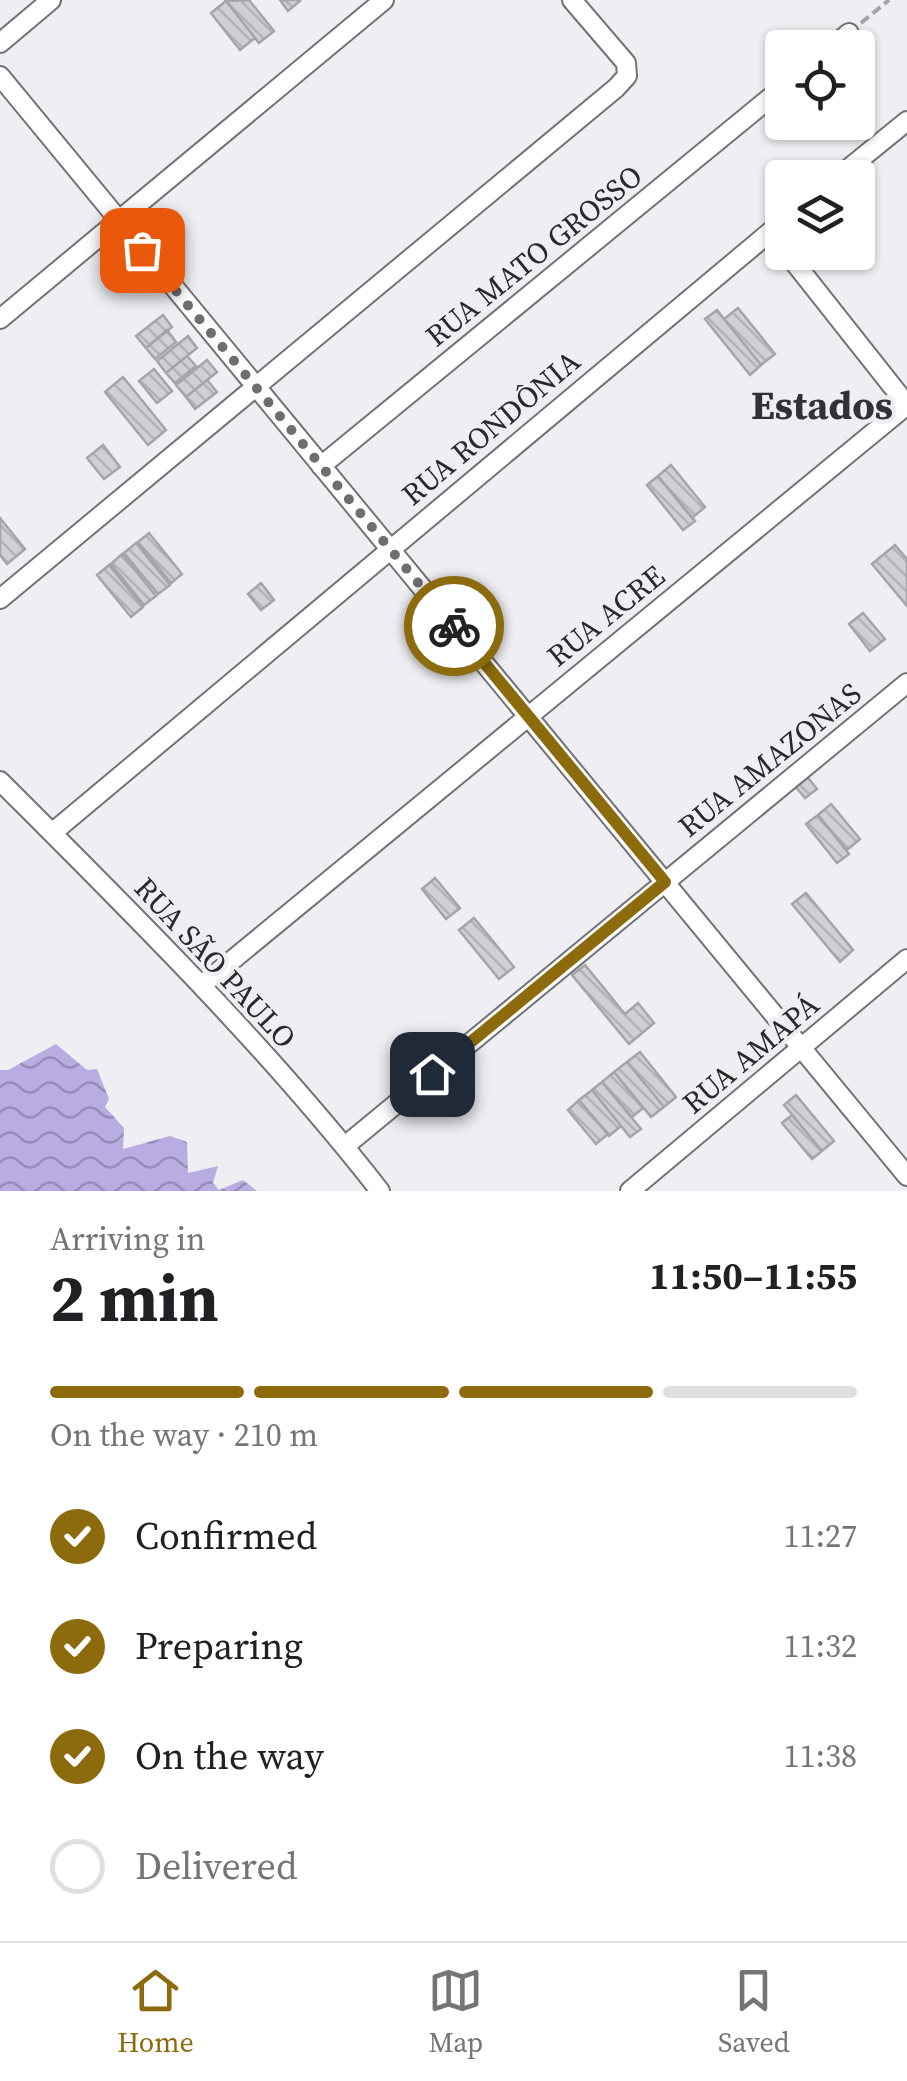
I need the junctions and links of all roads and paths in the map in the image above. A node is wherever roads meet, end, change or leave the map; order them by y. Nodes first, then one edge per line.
1 (51, 0) edge
2 (384, 0) edge
3 (889, 0) edge
4 (575, 1) edge
5 (852, 30) edge
6 (0, 42) edge
7 (0, 76) edge
8 (765, 102) edge
9 (907, 121) edge
10 (859, 160) edge
11 (120, 223) junction
12 (765, 236) edge
13 (800, 270) edge
14 (0, 320) edge
15 (256, 385) junction
16 (907, 405) edge
17 (321, 466) junction
18 (389, 548) junction
19 (0, 600) edge
20 (907, 683) edge
21 (530, 715) junction
22 (0, 781) edge
23 (52, 833) junction
24 (665, 882) junction
25 (907, 959) edge
26 (202, 985) junction
27 (801, 1048) junction
28 (345, 1146) junction
29 (907, 1176) edge
30 (380, 1191) edge
31 (630, 1191) edge

1 - 6 street
2 - 11 street
3 - 5 path
4 - 15 street
7 - 11 street
8 - 17 street, RUA MATO GROSSO
9 - 10 street
11 - 14 street
11 - 15 street
12 - 18 street, RUA RONDÔNIA
13 - 16 street
15 - 17 street
15 - 19 street
16 - 21 street, RUA ACRE
17 - 18 street
18 - 21 street
18 - 23 street, RUA RONDÔNIA
20 - 24 street, RUA AMAZONAS
21 - 24 street
21 - 26 street, RUA ACRE
22 - 23 street, RUA SÃO PAULO
23 - 26 street, RUA SÃO PAULO
24 - 27 street
24 - 28 street, RUA AMAZONAS
25 - 27 street, RUA AMAPÁ
26 - 28 street, RUA SÃO PAULO
27 - 29 street
27 - 31 street, RUA AMAPÁ
28 - 30 street, RUA SÃO PAULO

